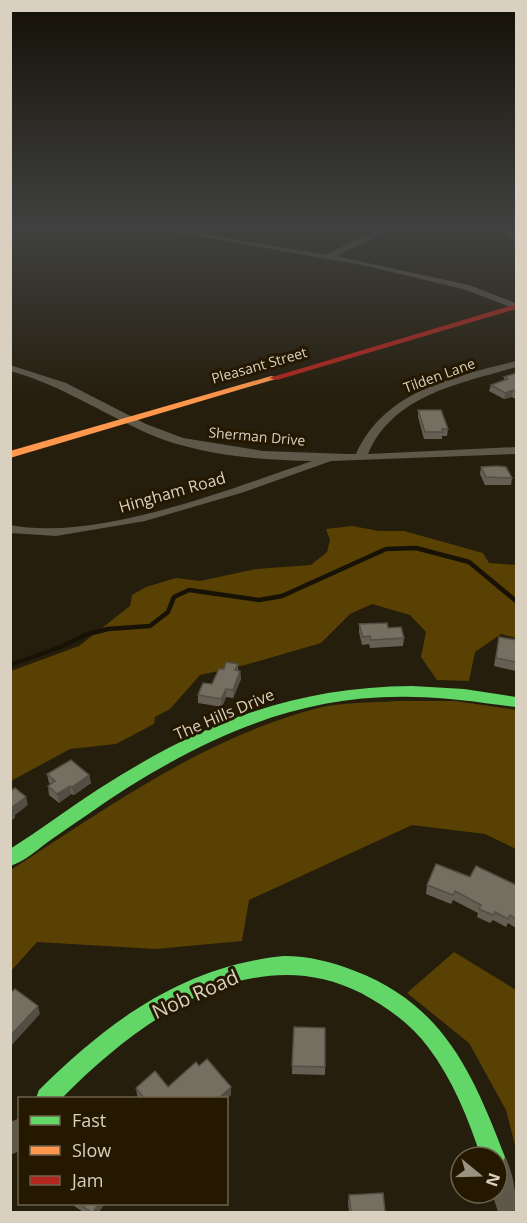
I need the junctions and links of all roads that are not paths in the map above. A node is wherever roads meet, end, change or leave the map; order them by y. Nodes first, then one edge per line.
1 (455, 284) edge
2 (516, 307) edge
3 (516, 364) edge
4 (14, 371) edge
5 (131, 420) junction
6 (516, 452) edge
7 (10, 455) edge
8 (337, 456) junction
9 (361, 456) junction
10 (10, 529) edge
11 (516, 702) edge
12 (10, 859) edge
13 (48, 1097) edge
14 (489, 1145) edge

1 - 2 street
2 - 5 street, Pleasant Street
3 - 9 street, Tilden Lane
4 - 5 street, Sherman Drive
5 - 7 street, Pleasant Street
5 - 8 street, Sherman Drive
6 - 9 street, Sherman Drive
8 - 9 street, Sherman Drive
8 - 10 street, Hingham Road
11 - 12 street, The Hills Drive
13 - 14 street, Nob Road

